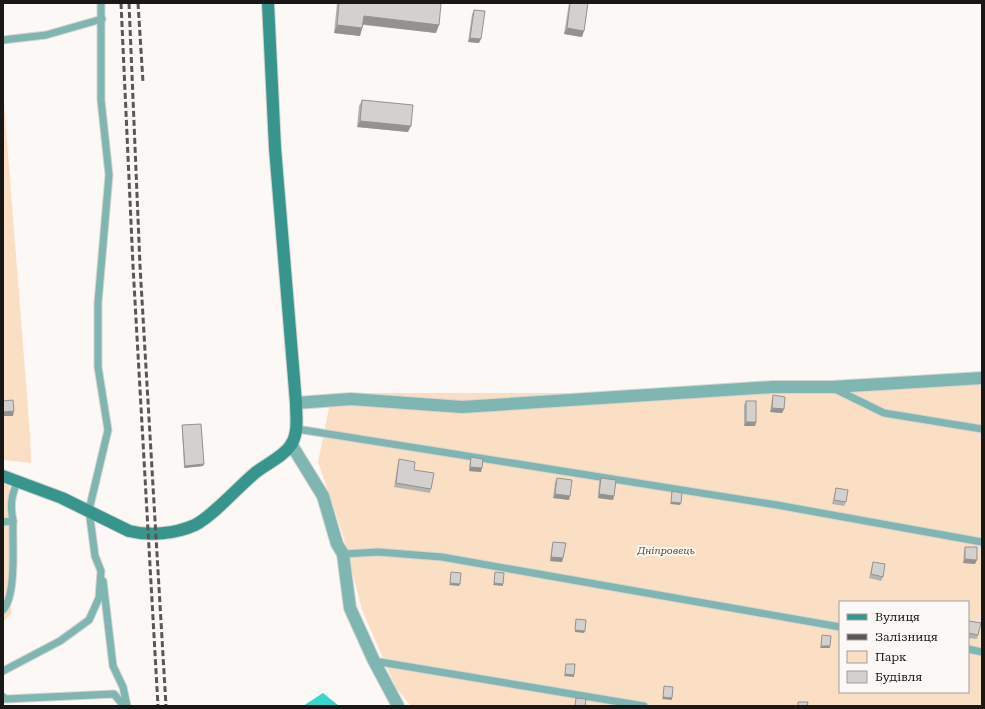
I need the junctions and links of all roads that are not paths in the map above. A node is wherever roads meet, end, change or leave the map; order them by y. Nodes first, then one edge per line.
1 (101, 3) edge
2 (268, 3) edge
3 (102, 19) junction
4 (3, 40) edge
5 (982, 378) edge
6 (832, 387) junction
7 (296, 403) junction
8 (297, 429) junction
9 (982, 429) edge
10 (291, 444) junction
11 (3, 476) edge
12 (18, 481) junction
13 (89, 510) junction
14 (13, 521) junction
15 (3, 522) edge
16 (982, 542) edge
17 (343, 554) junction
18 (101, 571) junction
19 (3, 610) edge
20 (839, 627) edge
21 (969, 649) edge
22 (982, 652) edge
23 (374, 661) junction
24 (3, 671) edge
25 (3, 697) edge
26 (125, 706) edge
27 (398, 706) edge
28 (644, 706) edge

1 - 3 lane
2 - 7 street
3 - 4 lane
3 - 13 lane
5 - 6 street
6 - 7 street
6 - 9 lane
7 - 8 street
8 - 10 street
8 - 16 lane
10 - 13 street
10 - 17 street
11 - 12 street
12 - 13 street
12 - 14 lane
13 - 18 lane
14 - 15 lane
14 - 19 lane
17 - 20 lane
17 - 23 street
18 - 24 lane
18 - 26 lane
21 - 22 lane
23 - 27 street
23 - 28 lane
25 - 26 lane

